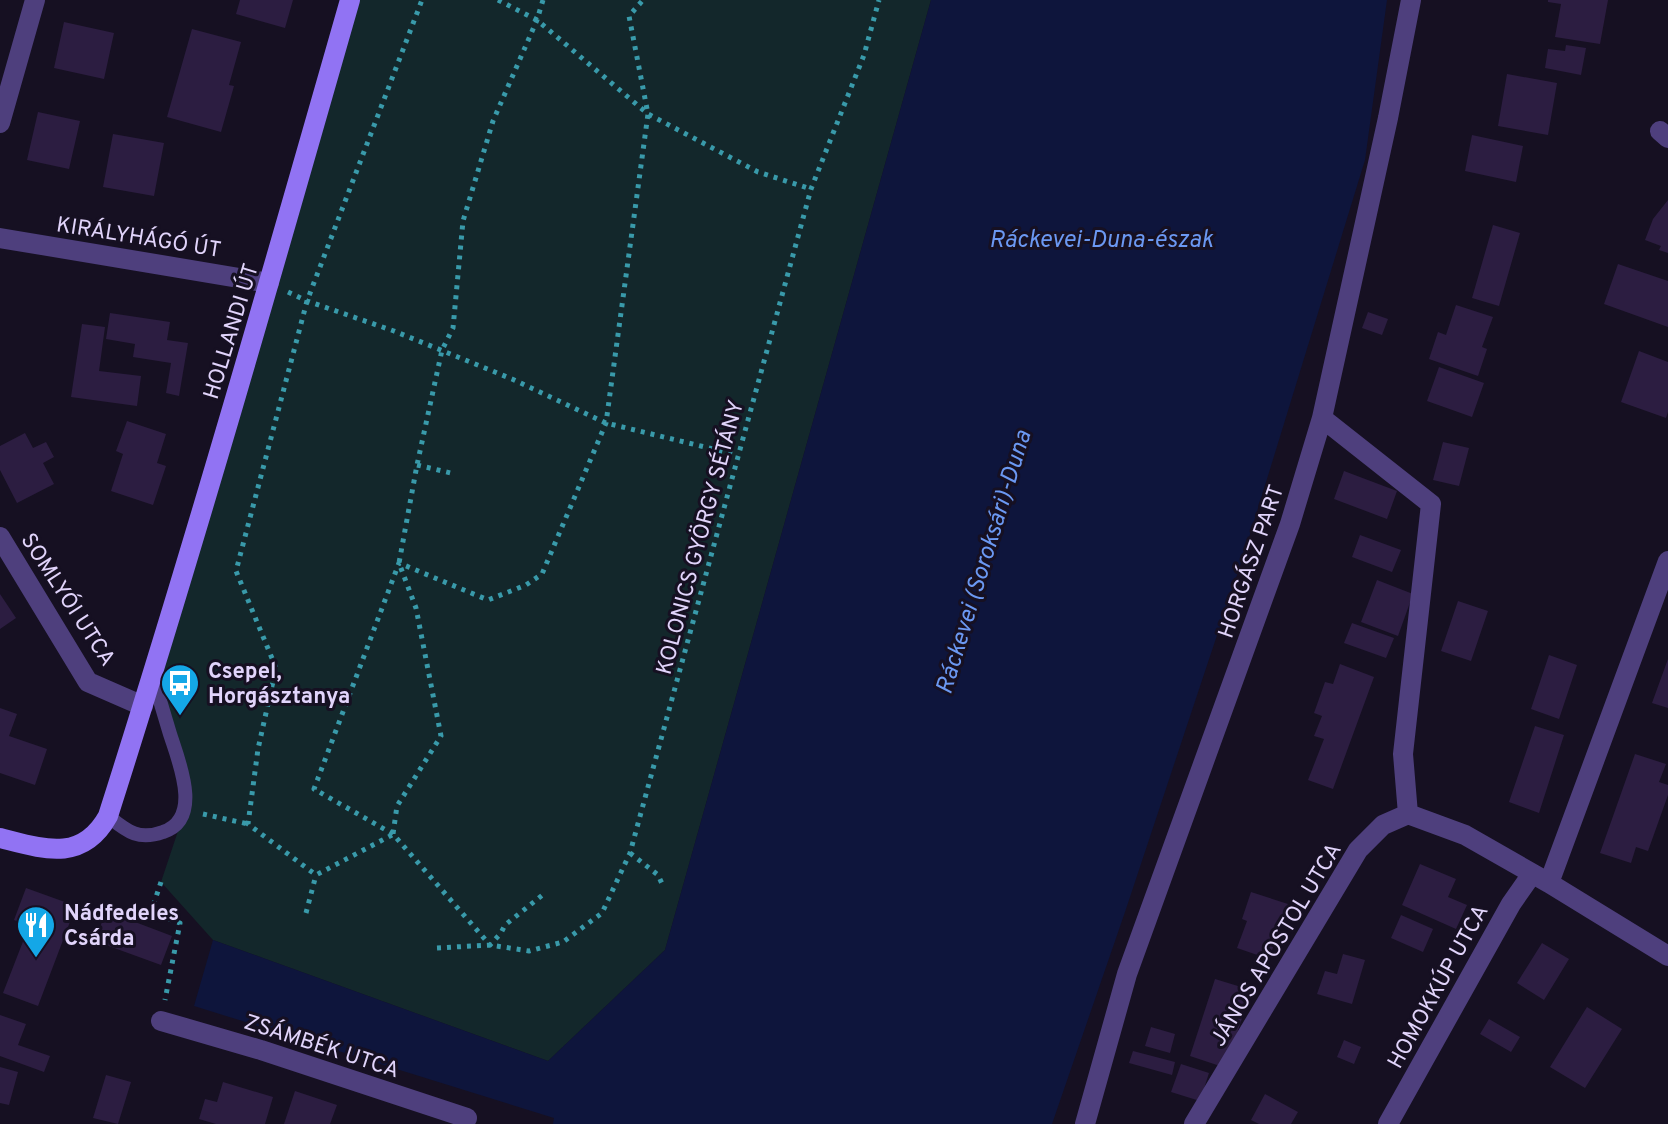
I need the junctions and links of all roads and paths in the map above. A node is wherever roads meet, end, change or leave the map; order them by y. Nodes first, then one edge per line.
1 (35, 0) edge
2 (350, 0) edge
3 (422, 0) edge
4 (498, 0) edge
5 (543, 0) edge
6 (643, 0) edge
7 (879, 0) edge
8 (1411, 0) edge
9 (537, 20) junction
10 (648, 114) junction
11 (0, 123) edge
12 (811, 189) junction
13 (0, 238) edge
14 (269, 283) junction
15 (307, 301) junction
16 (442, 350) junction
17 (1322, 418) junction
18 (606, 423) junction
19 (738, 455) junction
20 (417, 465) junction
21 (455, 474) dead end
22 (0, 537) edge
23 (1668, 561) edge
24 (399, 563) junction
25 (152, 674) junction
26 (143, 706) junction
27 (185, 810) junction
28 (1408, 814) junction
29 (108, 816) junction
30 (248, 824) junction
31 (393, 834) junction
32 (0, 838) edge
33 (630, 853) junction
34 (316, 875) junction
35 (1540, 878) junction
36 (161, 882) dead end
37 (664, 888) dead end
38 (545, 893) dead end
39 (306, 913) dead end
40 (490, 945) junction
41 (437, 948) dead end
42 (1668, 956) edge
43 (161, 1021) joint
44 (466, 1121) edge
45 (1085, 1124) edge
46 (1194, 1124) edge
47 (1388, 1124) edge

1 - 11 street
2 - 14 street, HOLLANDI ÚT
3 - 15 path
4 - 9 path
5 - 9 path
6 - 10 path
7 - 12 path, KOLONICS GYÖRGY SÉTÁNY
8 - 17 street, HORGÁSZ PART
9 - 10 path
9 - 16 path
10 - 12 path
10 - 18 path
12 - 19 path, KOLONICS GYÖRGY SÉTÁNY
13 - 14 street, KIRÁLYHÁGÓ ÚT
14 - 15 path
14 - 25 street, HOLLANDI ÚT
15 - 16 path
15 - 30 path
16 - 18 path
16 - 20 path
17 - 28 street
17 - 45 street, HORGÁSZ PART
18 - 19 path
18 - 24 path
19 - 33 path, KOLONICS GYÖRGY SÉTÁNY
20 - 21 path
20 - 24 path
22 - 26 street, SOMLYÓI UTCA
23 - 35 street, HOMOKKÚP UTCA
24 - 31 path
24 - 31 path
25 - 26 street, HOLLANDI ÚT
25 - 27 lane
26 - 29 street, HOLLANDI ÚT
27 - 29 lane
27 - 30 path
28 - 35 street
28 - 46 street, JÁNOS APOSTOL UTCA
29 - 32 street, HOLLANDI ÚT
30 - 34 path
31 - 34 path
31 - 40 path
33 - 37 path
33 - 40 path, KOLONICS GYÖRGY SÉTÁNY
34 - 39 path
35 - 42 street
35 - 47 street, HOMOKKÚP UTCA
36 - 43 path
38 - 40 path
40 - 41 path, KOLONICS GYÖRGY SÉTÁNY
43 - 44 street, ZSÁMBÉK UTCA

